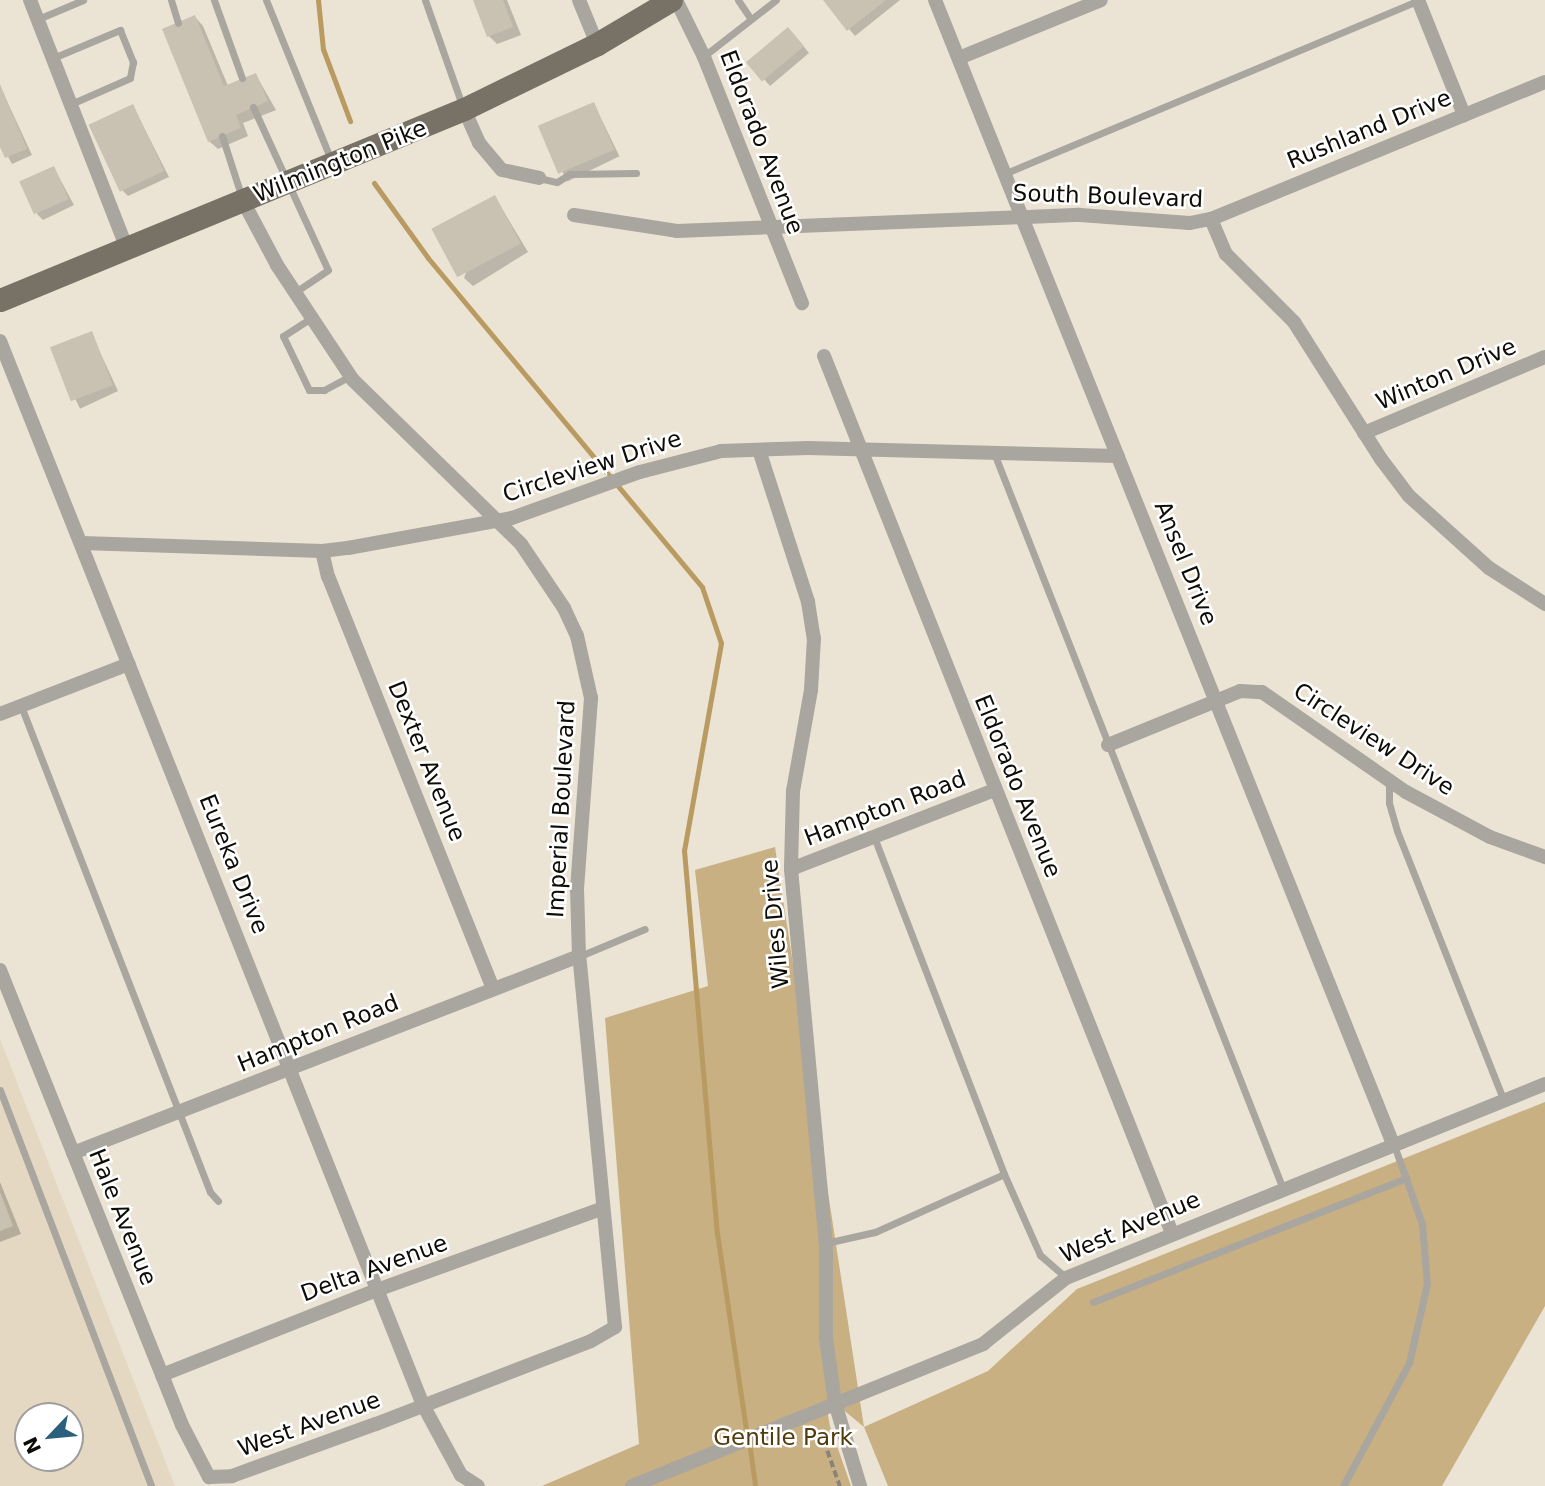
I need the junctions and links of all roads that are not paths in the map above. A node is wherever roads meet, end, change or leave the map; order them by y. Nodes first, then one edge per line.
1 (30, 0) edge
2 (83, 0) edge
3 (171, 0) edge
4 (214, 0) edge
5 (266, 0) edge
6 (425, 0) edge
7 (579, 0) edge
8 (673, 0) edge
9 (738, 0) edge
10 (776, 0) edge
11 (934, 0) edge
12 (1101, 0) edge
13 (1418, 0) edge
14 (37, 19) junction
15 (751, 19) junction
16 (178, 23) dead end
17 (597, 44) junction
18 (704, 57) junction
19 (52, 58) junction
20 (959, 58) junction
21 (242, 78) dead end
22 (1545, 82) edge
23 (70, 104) junction
24 (253, 107) dead end
25 (464, 109) junction
26 (1464, 115) junction
27 (222, 136) dead end
28 (332, 164) junction
29 (636, 173) dead end
30 (1006, 173) junction
31 (539, 177) joint
32 (285, 184) junction
33 (243, 201) junction
34 (574, 215) dead end
35 (1023, 216) junction
36 (1211, 219) junction
37 (769, 225) junction
38 (127, 249) junction
39 (295, 292) junction
40 (0, 300) edge
41 (802, 303) dead end
42 (311, 318) junction
43 (0, 341) edge
44 (824, 356) dead end
45 (1545, 357) edge
46 (350, 376) junction
47 (1364, 433) junction
48 (759, 450) junction
49 (860, 450) junction
50 (994, 453) junction
51 (1118, 456) junction
52 (497, 520) junction
53 (82, 543) junction
54 (322, 551) junction
55 (1545, 604) edge
56 (129, 664) junction
57 (1217, 701) junction
58 (21, 706) junction
59 (0, 714) edge
60 (1108, 745) junction
61 (1389, 781) junction
62 (995, 790) junction
63 (874, 837) junction
64 (1545, 857) edge
65 (791, 869) junction
66 (645, 929) dead end
67 (579, 956) junction
68 (0, 970) edge
69 (492, 987) junction
70 (291, 1068) junction
71 (1545, 1084) edge
72 (0, 1090) edge
73 (1504, 1101) junction
74 (179, 1113) junction
75 (1394, 1144) junction
76 (74, 1153) junction
77 (1004, 1174) junction
78 (1406, 1178) junction
79 (1283, 1189) junction
80 (218, 1201) dead end
81 (603, 1208) junction
82 (1172, 1233) junction
83 (826, 1243) junction
84 (1066, 1278) junction
85 (377, 1290) junction
86 (1093, 1302) dead end
87 (615, 1327) joint
88 (162, 1374) junction
89 (835, 1403) junction
90 (423, 1405) junction
91 (209, 1477) joint
92 (151, 1486) edge
93 (478, 1486) edge
94 (632, 1486) edge
95 (860, 1486) edge
96 (1343, 1486) edge

1 - 14 street
2 - 14 lane
3 - 16 lane
4 - 21 lane
5 - 28 lane
6 - 25 lane
7 - 17 street
8 - 17 main road, Wilmington Pike
8 - 18 street, Eldorado Avenue
9 - 15 lane
10 - 15 lane
11 - 20 street, Ansel Drive
12 - 20 street
13 - 26 street
13 - 30 lane
14 - 19 street
15 - 18 lane
17 - 25 main road, Wilmington Pike
18 - 37 street, Eldorado Avenue
19 - 23 street
19 - 23 lane
20 - 30 street, Ansel Drive
22 - 26 street, Rushland Drive
23 - 38 street
24 - 32 lane
25 - 28 main road, Wilmington Pike
25 - 31 street
26 - 36 street, Rushland Drive
27 - 33 lane
28 - 32 main road, Wilmington Pike
29 - 31 lane
30 - 35 street, Ansel Drive
32 - 33 main road, Wilmington Pike
32 - 39 lane
33 - 38 main road, Wilmington Pike
33 - 39 street, Imperial Boulevard
34 - 37 street, South Boulevard
35 - 36 street, South Boulevard
35 - 37 street, South Boulevard
35 - 51 street, Ansel Drive
36 - 47 street, South Boulevard
37 - 41 street, Eldorado Avenue
38 - 40 main road, Wilmington Pike
39 - 42 street, Imperial Boulevard
42 - 46 street, Imperial Boulevard
42 - 46 lane
43 - 53 street, Eureka Drive
44 - 49 street, Eldorado Avenue
45 - 47 street, Winton Drive
46 - 52 street, Imperial Boulevard
47 - 55 street, South Boulevard
48 - 49 street, Circleview Drive
48 - 52 street, Circleview Drive
48 - 65 street, Wiles Drive
49 - 50 street, Circleview Drive
49 - 62 street, Eldorado Avenue
50 - 51 street, Circleview Drive
50 - 60 lane
51 - 57 street, Ansel Drive
52 - 54 street, Circleview Drive
52 - 67 street, Imperial Boulevard
53 - 54 street, Circleview Drive
53 - 56 street, Eureka Drive
54 - 69 street, Dexter Avenue
56 - 58 street
56 - 70 street, Eureka Drive
57 - 60 street
57 - 61 street, Circleview Drive
57 - 75 street, Ansel Drive
58 - 59 street
58 - 74 lane
60 - 79 lane
61 - 64 street, Circleview Drive
61 - 73 lane
62 - 63 street, Hampton Road
62 - 82 street, Eldorado Avenue
63 - 65 street, Hampton Road
63 - 77 lane
65 - 83 street, Wiles Drive
66 - 67 lane
67 - 69 street, Hampton Road
67 - 81 street, Imperial Boulevard
68 - 76 street, Hale Avenue
69 - 70 street, Hampton Road
70 - 74 street, Hampton Road
70 - 85 street, Eureka Drive
71 - 73 street, West Avenue
72 - 92 lane
73 - 75 street, West Avenue
74 - 76 street, Hampton Road
74 - 80 lane
75 - 78 lane
75 - 79 street, West Avenue
76 - 88 street, Hale Avenue
77 - 83 lane
77 - 84 lane
78 - 86 lane
78 - 96 lane
79 - 82 street, West Avenue
81 - 85 street, Delta Avenue
81 - 87 street, Imperial Boulevard
82 - 84 street, West Avenue
83 - 89 street, Wiles Drive
84 - 89 street, West Avenue
85 - 88 street, Delta Avenue
85 - 90 street, Eureka Drive
87 - 90 street, West Avenue
88 - 91 street, Hale Avenue
89 - 94 street, West Avenue
89 - 95 street, Wiles Drive
90 - 91 street, West Avenue
90 - 93 street

